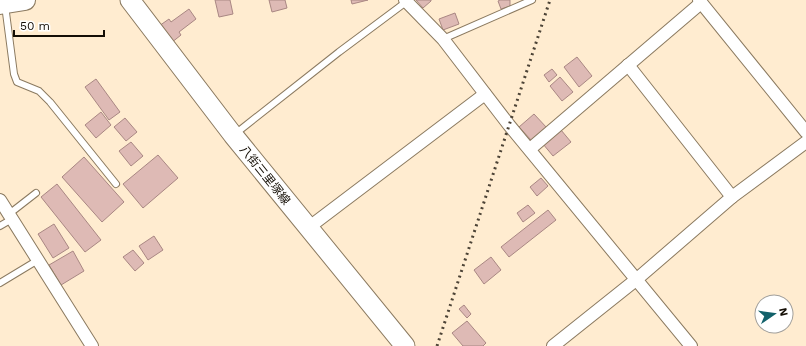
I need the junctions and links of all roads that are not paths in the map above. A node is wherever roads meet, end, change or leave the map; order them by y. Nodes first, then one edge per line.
1 (25, 0) edge
2 (130, 0) edge
3 (532, 0) edge
4 (406, 1) edge
5 (700, 2) edge
6 (2, 4) edge
7 (443, 39) junction
8 (628, 66) junction
9 (485, 94) junction
10 (806, 132) edge
11 (234, 135) junction
12 (806, 142) edge
13 (530, 149) junction
14 (116, 184) dead end
15 (36, 193) dead end
16 (732, 197) junction
17 (0, 200) edge
18 (10, 217) junction
19 (0, 226) edge
20 (308, 228) junction
21 (38, 260) junction
22 (637, 279) junction
23 (0, 283) edge
24 (92, 346) edge
25 (405, 346) edge
26 (553, 346) edge
27 (691, 346) edge

1 - 6 highway
2 - 11 main road, 八街三里塚線
3 - 7 lane
4 - 7 street
4 - 11 lane
5 - 8 street
5 - 10 street
6 - 14 lane
7 - 9 street
8 - 13 street
8 - 16 street
9 - 13 street
9 - 20 street
11 - 20 main road, 八街三里塚線
12 - 16 street
13 - 22 street
15 - 18 lane
16 - 22 street
17 - 18 street
18 - 19 lane
18 - 21 street
20 - 25 main road, 八街三里塚線
21 - 23 lane
21 - 24 street
22 - 26 street
22 - 27 street

